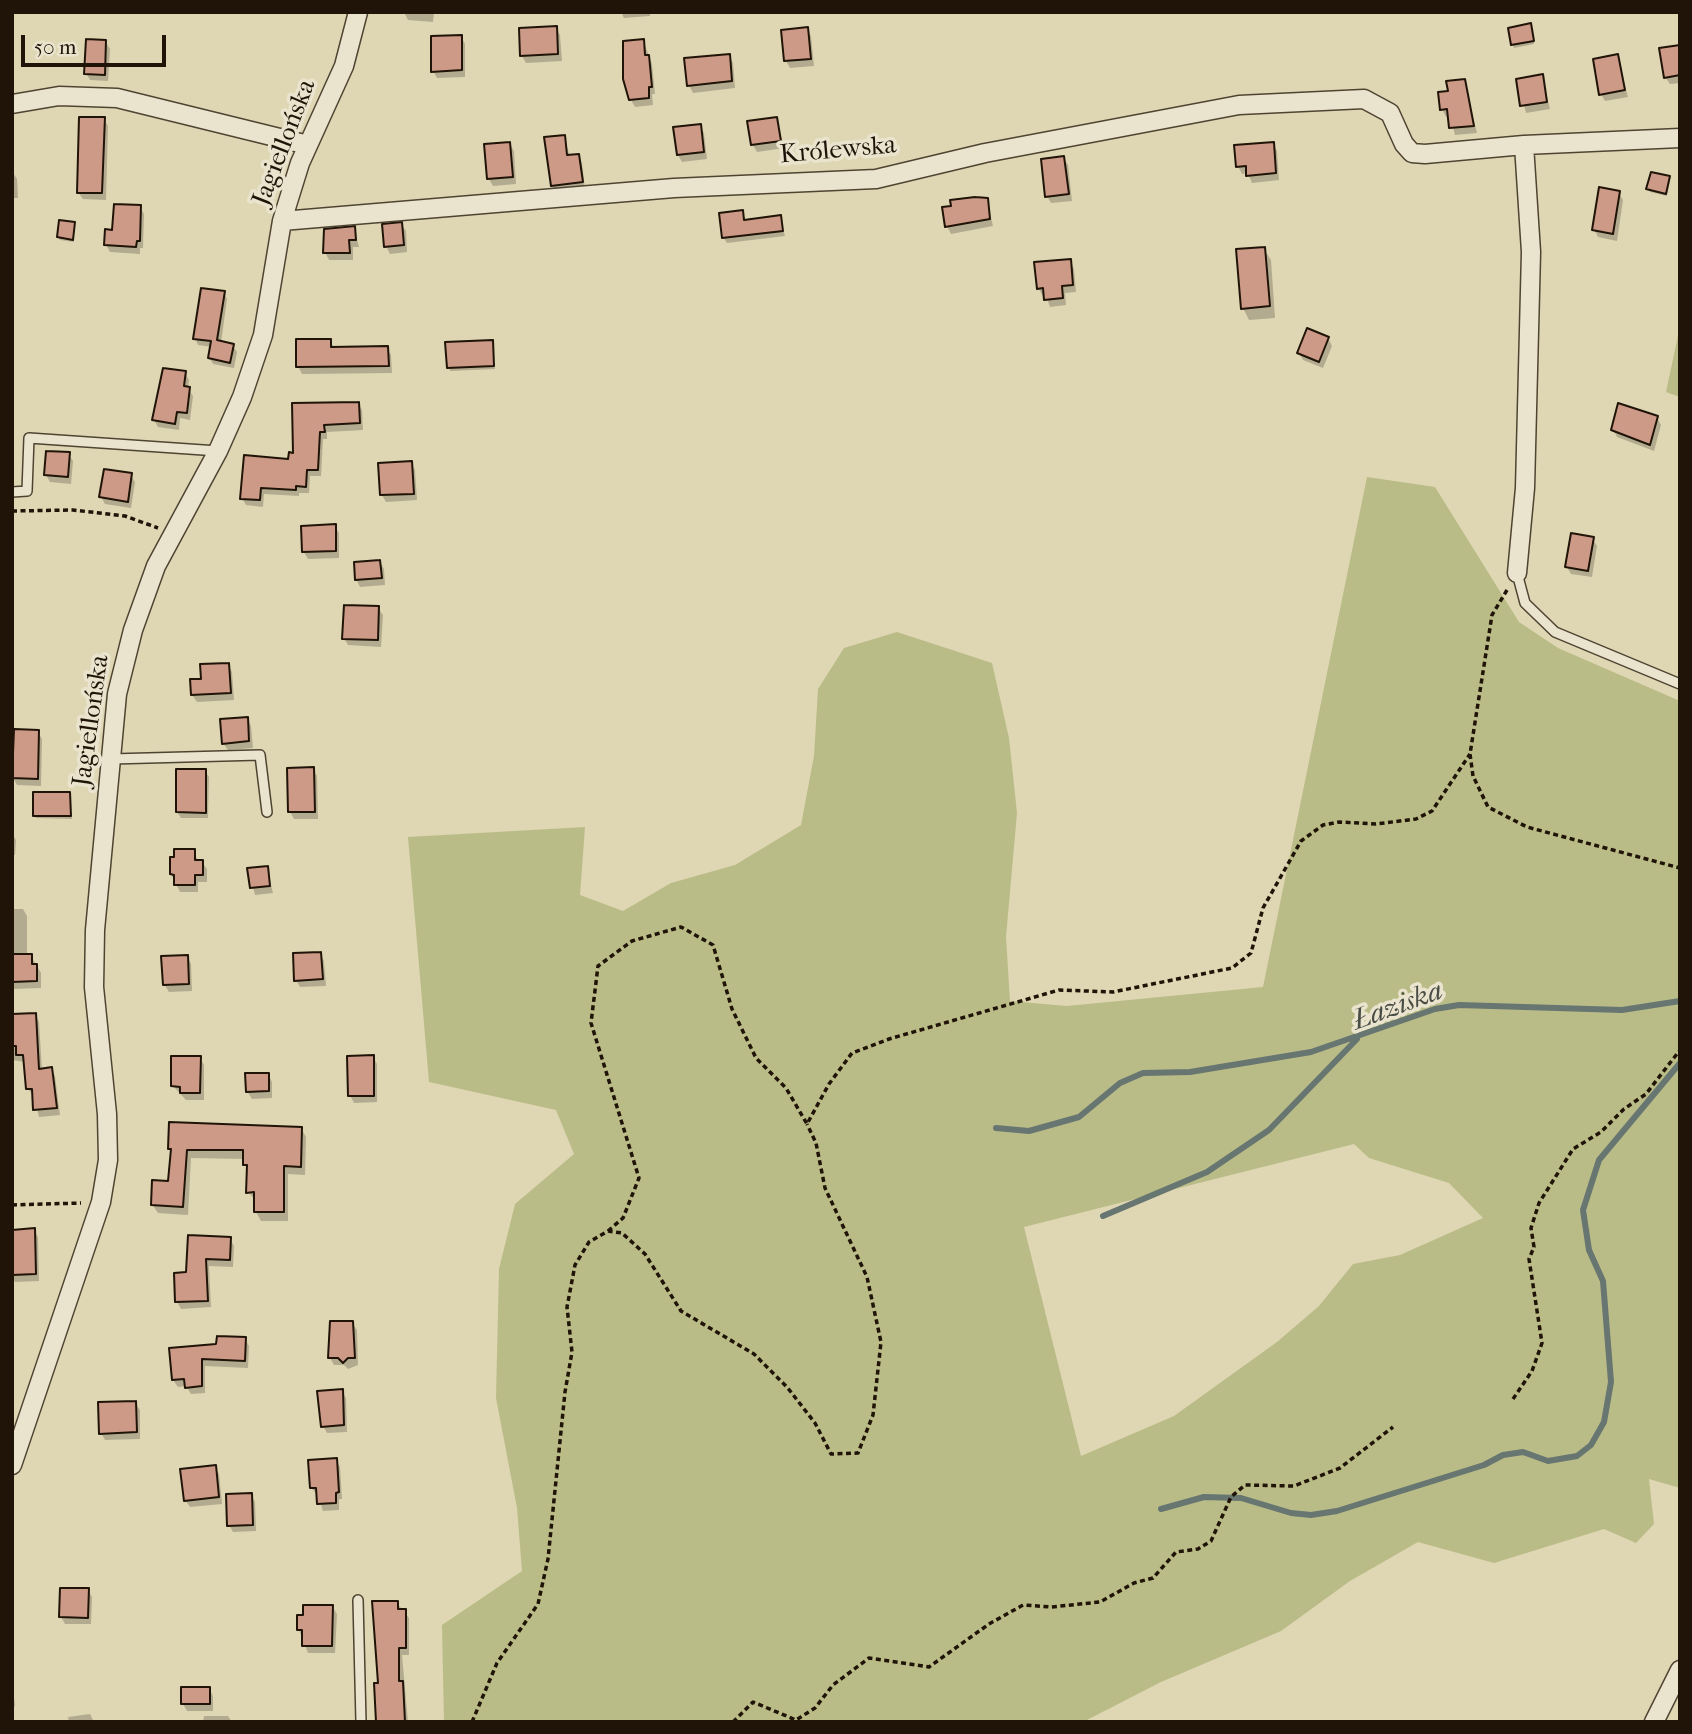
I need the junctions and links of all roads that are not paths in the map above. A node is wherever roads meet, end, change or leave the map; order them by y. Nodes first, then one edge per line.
1 (358, 12) edge
2 (12, 104) edge
3 (1680, 138) edge
4 (308, 145) junction
5 (1524, 145) junction
6 (282, 221) junction
7 (218, 451) junction
8 (12, 492) edge
9 (1517, 573) joint
10 (1680, 684) edge
11 (111, 759) junction
12 (267, 812) dead end
13 (12, 1465) edge
14 (358, 1600) dead end
15 (1680, 1670) edge
16 (361, 1722) edge
17 (1654, 1722) edge

1 - 4 street, Jagiellońska
2 - 4 street
3 - 5 street
4 - 6 street, Jagiellońska
5 - 6 street, Królewska
5 - 9 street
6 - 7 street, Jagiellońska
7 - 8 lane
7 - 11 street, Jagiellońska
9 - 10 lane
11 - 12 lane
11 - 13 street, Jagiellońska
14 - 16 lane
15 - 17 street

